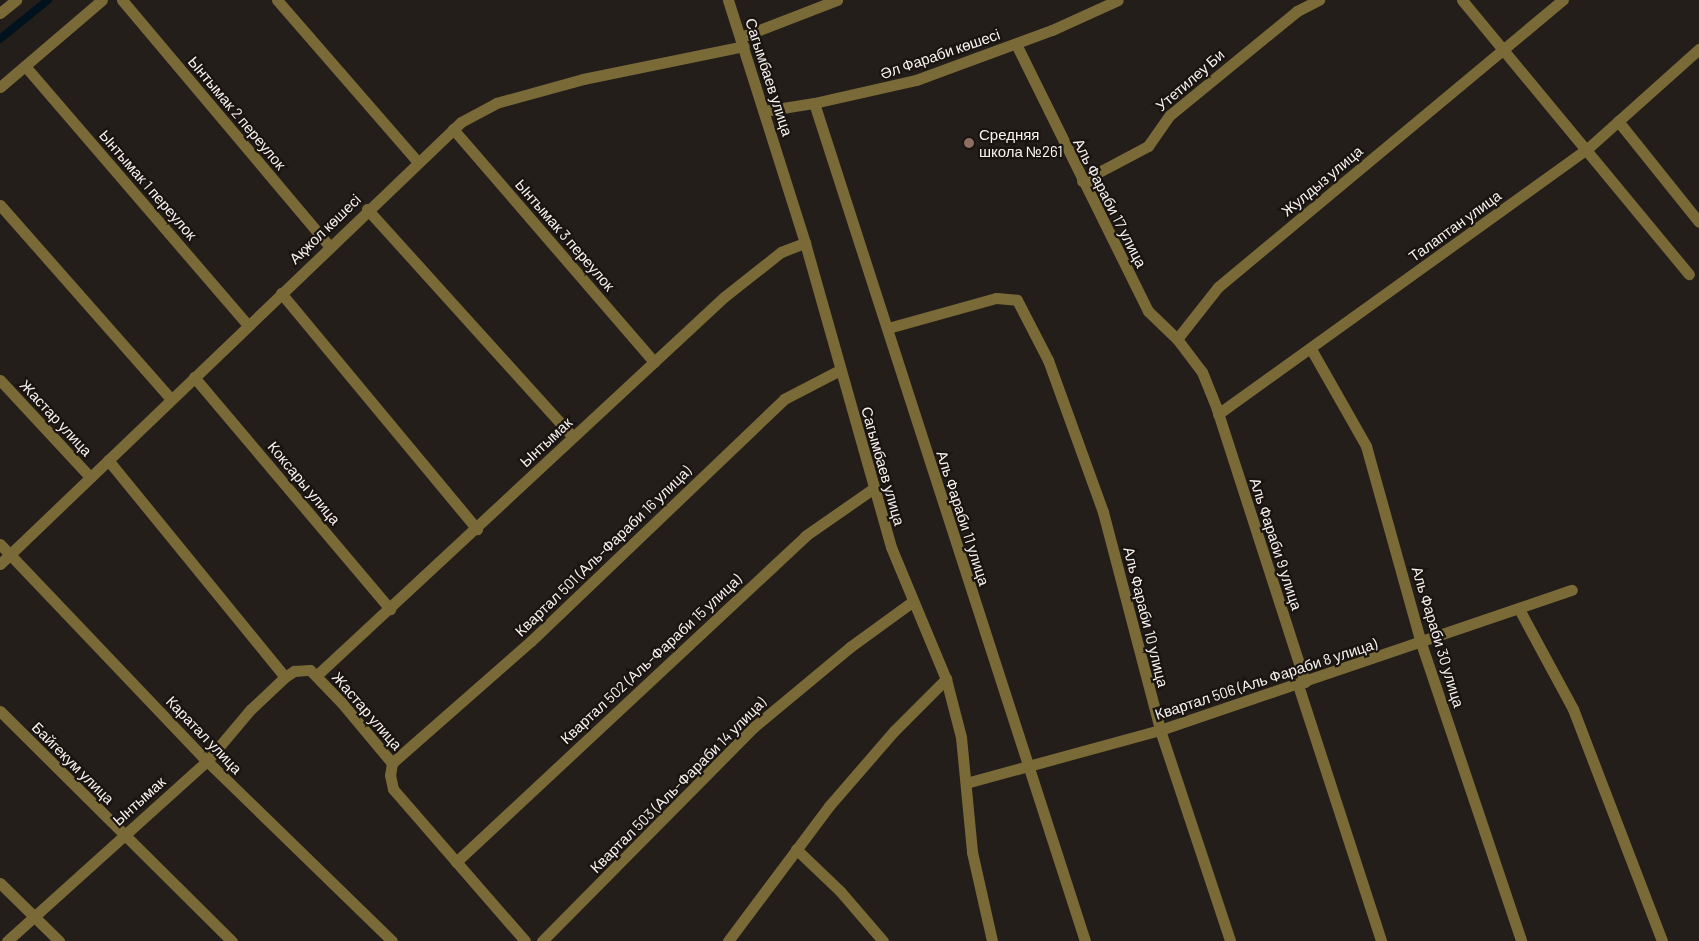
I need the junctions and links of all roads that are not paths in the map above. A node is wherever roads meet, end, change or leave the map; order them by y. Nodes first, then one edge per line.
1 (16, 0) edge
2 (102, 0) edge
3 (122, 0) edge
4 (277, 0) edge
5 (728, 0) edge
6 (837, 0) edge
7 (1118, 0) edge
8 (1319, 0) edge
9 (1462, 0) edge
10 (1563, 0) edge
11 (0, 13) edge
12 (742, 42) junction
13 (1016, 44) junction
14 (1699, 49) edge
15 (1503, 50) junction
16 (25, 66) junction
17 (0, 87) edge
18 (814, 103) junction
19 (764, 111) junction
20 (1618, 121) junction
21 (453, 129) junction
22 (1586, 150) junction
23 (417, 161) junction
24 (1082, 180) junction
25 (0, 205) edge
26 (367, 209) junction
27 (1699, 222) edge
28 (804, 243) junction
29 (329, 246) junction
30 (1689, 274) dead end
31 (281, 293) junction
32 (248, 325) junction
33 (888, 328) junction
34 (1177, 339) junction
35 (1312, 349) junction
36 (654, 362) junction
37 (840, 370) junction
38 (194, 377) junction
39 (0, 380) edge
40 (171, 399) junction
41 (1218, 414) junction
42 (573, 437) junction
43 (108, 460) junction
44 (90, 477) junction
45 (874, 488) junction
46 (477, 528) junction
47 (0, 544) edge
48 (10, 554) junction
49 (0, 564) edge
50 (1572, 590) dead end
51 (912, 602) junction
52 (390, 609) junction
53 (1519, 609) junction
54 (1422, 643) junction
55 (316, 675) junction
56 (285, 677) junction
57 (946, 679) junction
58 (1302, 684) junction
59 (0, 711) edge
60 (1160, 730) junction
61 (206, 761) junction
62 (392, 763) junction
63 (1028, 768) junction
64 (966, 783) junction
65 (124, 835) junction
66 (796, 849) junction
67 (456, 862) junction
68 (0, 883) edge
69 (34, 917) junction
70 (734, 938) edge
71 (7, 941) edge
72 (59, 941) edge
73 (232, 941) edge
74 (392, 941) edge
75 (525, 941) edge
76 (542, 941) edge
77 (883, 941) edge
78 (992, 941) edge
79 (1085, 941) edge
80 (1230, 941) edge
81 (1381, 941) edge
82 (1521, 941) edge
83 (1662, 941) edge

1 - 11 street
2 - 16 street
3 - 29 street, Ынтымак 2 переулок
4 - 23 street
5 - 12 street, Сагымбаев улица
6 - 12 street, Ақжол көшесі
7 - 13 street, Әл Фараби көшесі
8 - 24 street, Утетилеу Би
9 - 15 street
10 - 15 street, Жулдыз улица
12 - 19 street, Сагымбаев улица
12 - 21 street, Ақжол көшесі
13 - 18 street, Әл Фараби көшесі
13 - 24 street, Аль Фараби 17 улица
14 - 20 street, Талаптан улица
15 - 22 street
15 - 34 street, Жулдыз улица
16 - 17 street
16 - 32 street, Ынтымак 1 переулок
18 - 19 street, Әл Фараби көшесі
18 - 33 street, Аль Фараби 11 улица
19 - 28 street, Сагымбаев улица
20 - 22 street, Талаптан улица
20 - 27 street
21 - 23 street, Ақжол көшесі
21 - 36 street, Ынтымак 3 переулок
22 - 30 street
22 - 35 street, Талаптан улица
23 - 26 street, Ақжол көшесі
24 - 34 street, Аль Фараби 17 улица
25 - 40 street
26 - 29 street, Ақжол көшесі
26 - 42 street
28 - 36 street, Ынтымак
28 - 37 street, Сагымбаев улица
29 - 31 street, Ақжол көшесі
31 - 32 street, Ақжол көшесі
31 - 46 street
32 - 38 street, Ақжол көшесі
33 - 60 street, Аль Фараби 10 улица
33 - 63 street, Аль Фараби 11 улица
34 - 41 street
35 - 41 street, Талаптан улица
35 - 54 street, Аль Фараби 30 улица
36 - 42 street, Ынтымак
37 - 45 street, Сагымбаев улица
37 - 62 street, Квартал 501 (Аль-Фараби 16 улица)
38 - 40 street, Ақжол көшесі
38 - 52 street, Коксары улица
39 - 44 street, Жастар улица
40 - 43 street, Ақжол көшесі
41 - 58 street, Аль Фараби 9 улица
42 - 46 street, Ынтымак
43 - 44 street, Ақжол көшесі
43 - 56 street, Жастар улица
44 - 48 street, Ақжол көшесі
45 - 51 street, Сагымбаев улица
45 - 67 street, Квартал 502 (Аль-Фараби 15 улица)
46 - 52 street, Ынтымак
47 - 48 street, Каратал улица
48 - 49 street, Ақжол көшесі
48 - 61 street, Каратал улица
50 - 53 street, Квартал 506 (Аль Фараби 8 улица)
51 - 57 street, Сагымбаев улица
51 - 76 street, Квартал 503 (Аль-Фараби 14 улица)
52 - 55 street, Ынтымак
53 - 54 street, Квартал 506 (Аль Фараби 8 улица)
53 - 83 street
54 - 58 street, Квартал 506 (Аль Фараби 8 улица)
54 - 82 street, Аль Фараби 30 улица
55 - 56 street, Жастар улица
55 - 62 street, Жастар улица
56 - 61 street, Ынтымак
57 - 64 street, Сагымбаев улица
57 - 66 street
58 - 60 street, Квартал 506 (Аль Фараби 8 улица)
58 - 81 street, Аль Фараби 9 улица
59 - 65 street, Байгекум улица
60 - 63 street, Квартал 506 (Аль Фараби 8 улица)
60 - 80 street, Аль Фараби 10 улица
61 - 65 street, Ынтымак
61 - 74 street, Каратал улица
62 - 67 street, Жастар улица
63 - 64 street, Квартал 506 (Аль Фараби 8 улица)
63 - 79 street, Аль Фараби 11 улица
64 - 78 street, Сагымбаев улица
65 - 69 street, Ынтымак
65 - 73 street, Байгекум улица
66 - 70 street
66 - 77 street
67 - 75 street, Жастар улица
68 - 69 street
69 - 71 street, Ынтымак
69 - 72 street

